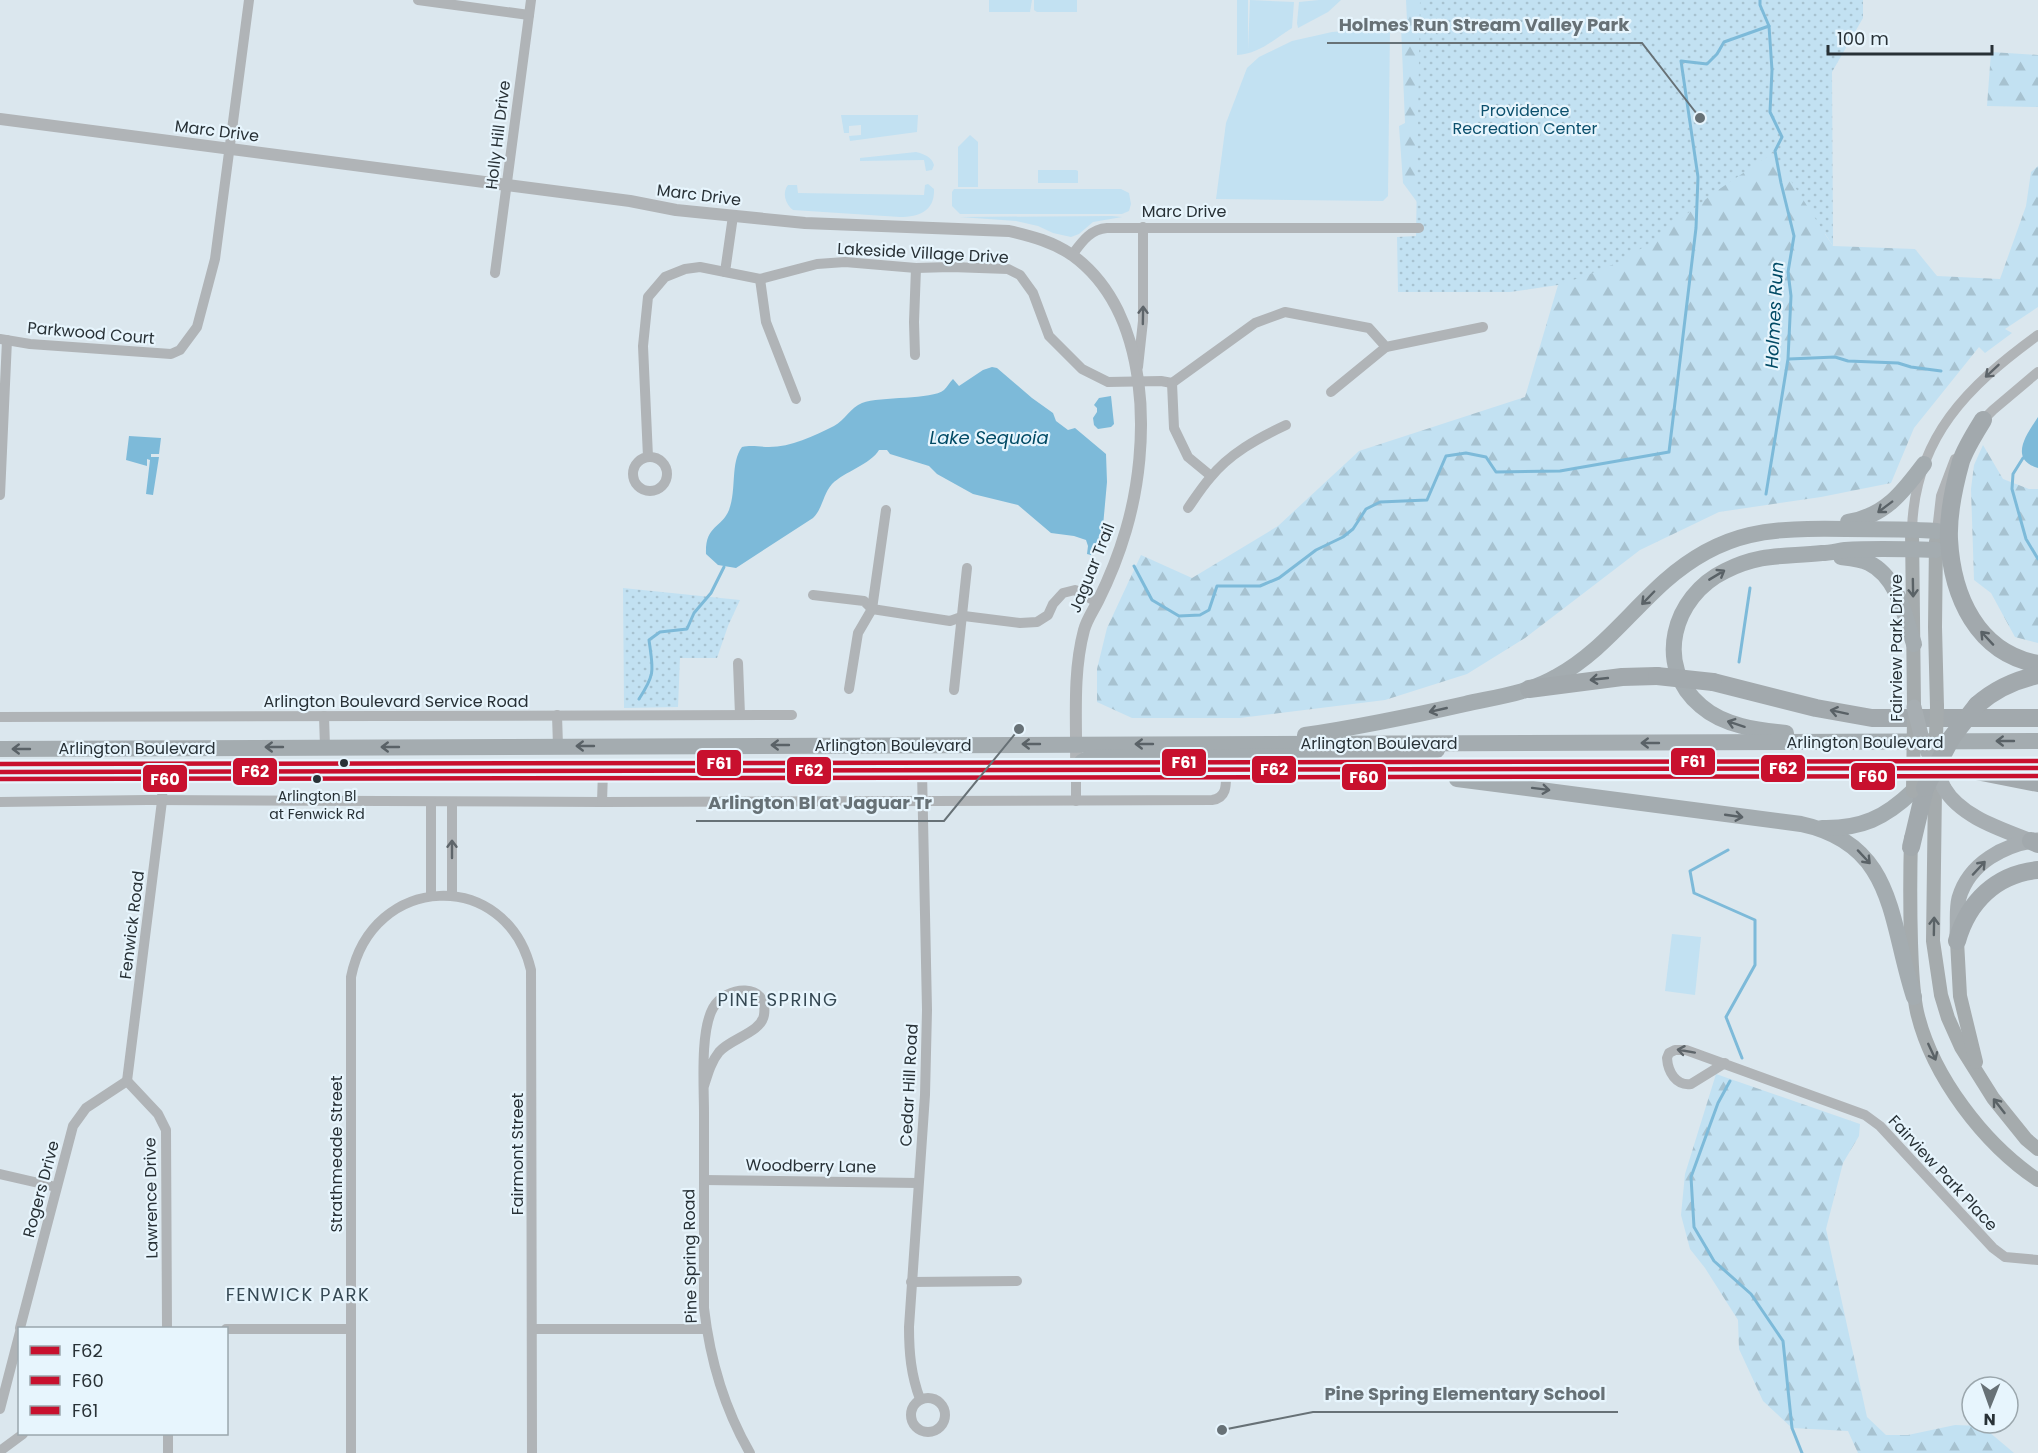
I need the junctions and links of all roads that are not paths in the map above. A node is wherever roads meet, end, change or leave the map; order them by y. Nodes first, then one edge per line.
1 (249, 0) edge
2 (418, 0) edge
3 (531, 0) edge
4 (529, 15) junction
5 (0, 119) edge
6 (229, 150) junction
7 (507, 185) junction
8 (733, 216) junction
9 (1143, 227) junction
10 (1419, 228) dead end
11 (1072, 255) junction
12 (916, 268) junction
13 (725, 272) junction
14 (495, 273) dead end
15 (760, 279) junction
16 (1483, 327) dead end
17 (2038, 335) edge
18 (3, 339) edge
19 (1386, 347) junction
20 (915, 355) dead end
21 (2038, 372) edge
22 (1137, 378) junction
23 (1172, 383) junction
24 (1331, 392) dead end
25 (796, 399) dead end
26 (1983, 420) junction
27 (1286, 425) dead end
28 (648, 457) dead end
29 (1924, 464) junction
30 (1211, 476) junction
31 (0, 495) edge
32 (1188, 508) dead end
33 (885, 510) dead end
34 (1812, 528) junction
35 (1912, 530) junction
36 (1937, 531) junction
37 (1912, 549) junction
38 (1936, 550) junction
39 (1823, 553) junction
40 (967, 568) dead end
41 (813, 595) dead end
42 (1097, 602) junction
43 (872, 609) junction
44 (964, 616) junction
45 (1914, 644) junction
46 (738, 663) dead end
47 (2038, 664) edge
48 (2038, 675) edge
49 (849, 689) dead end
50 (1529, 689) junction
51 (954, 690) dead end
52 (1914, 707) junction
53 (740, 715) junction
54 (792, 715) dead end
55 (324, 716) junction
56 (557, 716) junction
57 (0, 717) edge
58 (2038, 718) edge
59 (1898, 741) junction
60 (2038, 741) edge
61 (1467, 743) junction
62 (1076, 744) junction
63 (1223, 744) junction
64 (558, 746) junction
65 (325, 747) junction
66 (0, 749) edge
67 (1935, 767) junction
68 (1961, 768) junction
69 (2038, 768) edge
70 (1226, 770) junction
71 (1378, 770) junction
72 (603, 771) junction
73 (922, 771) junction
74 (1076, 771) junction
75 (0, 772) edge
76 (163, 772) junction
77 (2038, 783) edge
78 (1929, 789) junction
79 (162, 801) junction
80 (922, 801) junction
81 (1076, 801) junction
82 (0, 802) edge
83 (431, 802) junction
84 (452, 802) junction
85 (602, 802) junction
86 (1815, 827) junction
87 (2036, 842) edge
88 (1911, 847) joint
89 (2038, 870) edge
90 (431, 896) junction
91 (452, 896) junction
92 (1957, 941) junction
93 (1914, 997) junction
94 (1725, 1063) junction
95 (1980, 1076) junction
96 (127, 1081) junction
97 (704, 1086) junction
98 (2038, 1149) edge
99 (0, 1174) edge
100 (704, 1180) junction
101 (2038, 1180) edge
102 (918, 1183) junction
103 (56, 1187) junction
104 (2038, 1260) edge
105 (1017, 1281) dead end
106 (911, 1282) junction
107 (21, 1327) edge
108 (167, 1327) edge
109 (228, 1329) edge
110 (351, 1329) junction
111 (532, 1329) junction
112 (706, 1329) junction
113 (18, 1338) edge
114 (920, 1399) dead end
115 (0, 1409) edge
116 (22, 1435) edge
117 (168, 1435) edge
118 (0, 1451) edge
119 (168, 1453) edge
120 (351, 1453) edge
121 (532, 1453) edge
122 (750, 1453) edge

1 - 6 street
2 - 4 street
3 - 4 street, Holly Hill Drive
4 - 7 street, Holly Hill Drive
5 - 6 street, Marc Drive
6 - 7 street, Marc Drive
6 - 18 street, Parkwood Court
7 - 8 street, Marc Drive
7 - 14 street, Holly Hill Drive
8 - 11 street, Marc Drive
8 - 13 street
9 - 10 street, Marc Drive
9 - 11 street, Marc Drive
22 -> 9 street
11 - 22 street, Jaguar Trail
12 - 15 street, Lakeside Village Drive
12 - 20 street
12 - 22 street, Lakeside Village Drive
13 - 15 street, Lakeside Village Drive
13 - 28 street, Lakeside Village Drive
15 - 25 street
16 - 19 street
17 -> 29 street, Fairview Park Drive
18 - 31 street
19 - 23 street
19 - 24 street
21 - 26 street
22 - 23 street, Lakeside Village Drive
22 - 42 street, Jaguar Trail
23 - 30 street
26 - 36 street
47 -> 26 highway
27 - 30 street
29 -> 34 highway
29 - 35 street, Fairview Park Drive
30 - 32 street
33 - 43 street
34 - 35 highway
34 -> 50 highway
35 - 36 highway
35 - 37 main road, Fairview Park Drive
36 - 38 main road
37 - 38 highway
37 - 39 highway
37 -> 45 main road, Fairview Park Drive
38 - 67 main road, bridge
39 - 45 highway
59 -> 39 highway
40 - 44 street
41 - 43 street
42 - 44 street
42 - 62 street, Jaguar Trail
43 - 44 street
43 - 49 street
44 - 51 street
45 - 52 main road, Fairview Park Drive
46 - 53 street
48 - 67 highway, bridge
58 -> 50 highway, bridge
50 -> 63 highway
52 - 67 main road, bridge
52 - 78 main road, Fairview Park Drive, bridge
53 - 54 street, Arlington Boulevard Service Road
53 - 56 street, Arlington Boulevard Service Road
55 - 56 street, Arlington Boulevard Service Road
55 - 57 street, Arlington Boulevard Service Road
55 - 65 street
56 - 64 street
60 -> 59 highway, Arlington Boulevard
59 -> 61 highway, Arlington Boulevard
61 - 63 highway, Arlington Boulevard
61 - 74 highway
63 -> 62 highway, Arlington Boulevard
62 -> 64 highway, Arlington Boulevard
62 - 74 street, Jaguar Trail
64 -> 65 highway, Arlington Boulevard
65 -> 66 highway, Arlington Boulevard
67 - 78 highway, bridge
68 - 69 main road, Arlington Boulevard
68 - 71 highway, Arlington Boulevard
68 - 77 highway
70 - 71 highway, Arlington Boulevard
70 - 74 highway, Arlington Boulevard
70 - 81 street
71 -> 86 highway
72 - 73 highway, Arlington Boulevard
72 - 76 highway, Arlington Boulevard
72 - 85 street
73 - 74 highway, Arlington Boulevard
73 - 80 street, Cedar Hill Road
74 - 81 street
75 - 76 highway, Arlington Boulevard
76 - 79 street, Fenwick Road
78 - 86 highway
78 - 87 main road
78 - 88 highway
95 -> 78 main road, Fairview Park Drive
79 - 82 street
79 - 83 street
79 - 96 street, Fenwick Road
80 - 81 street
80 - 85 street
80 - 102 street, Cedar Hill Road
83 - 84 street
83 - 90 street
84 - 85 street
91 -> 84 street
86 -> 93 highway
92 -> 87 main road
88 - 93 main road
89 - 92 highway
90 - 91 street, Fairmont Street
90 - 110 street, Strathmeade Street
91 - 111 street, Fairmont Street
92 - 95 main road
93 -> 101 main road
94 -> 94 street, Fairview Park Place
94 - 104 street, Fairview Park Place
98 -> 95 main road, Fairview Park Drive
96 - 103 street, Rogers Drive
96 - 108 street, Lawrence Drive
97 - 97 street, Pine Spring Road
97 - 100 street, Pine Spring Road
99 - 103 street
100 - 102 street, Woodberry Lane
100 - 112 street, Pine Spring Road
102 - 106 street, Cedar Hill Road
103 - 107 street, Rogers Drive
105 - 106 street
106 - 114 street, Cedar Hill Road
109 - 110 street
110 - 120 street, Strathmeade Street
111 - 112 street
111 - 121 street, Fairmont Street
112 - 122 street, Pine Spring Road
113 - 115 street, Rogers Drive
116 - 118 street
117 - 119 street

